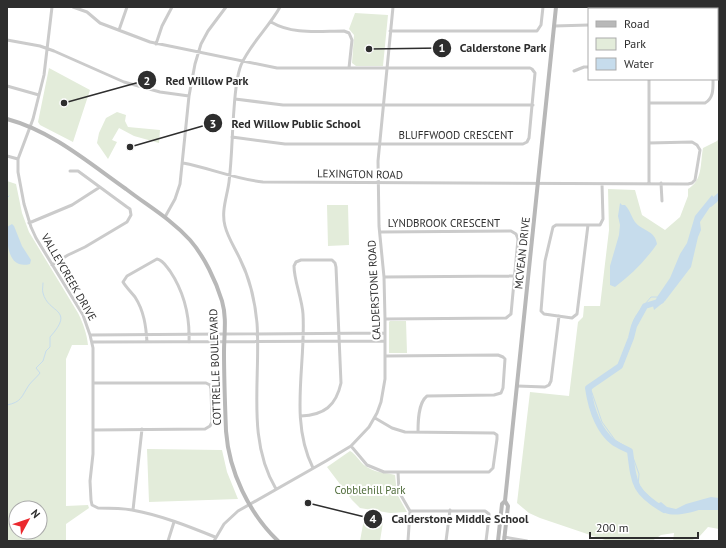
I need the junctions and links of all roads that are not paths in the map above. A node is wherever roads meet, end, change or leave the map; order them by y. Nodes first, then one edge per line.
1 (52, 7) edge
2 (73, 7) edge
3 (127, 7) edge
4 (172, 7) edge
5 (226, 7) edge
6 (280, 7) edge
7 (393, 7) edge
8 (543, 7) edge
9 (556, 7) edge
10 (88, 8) dead end
11 (87, 12) junction
12 (271, 22) junction
13 (588, 25) edge
14 (554, 26) junction
15 (118, 30) junction
16 (390, 32) junction
17 (7, 40) edge
18 (156, 44) junction
19 (47, 49) junction
20 (198, 51) junction
21 (243, 62) junction
22 (588, 67) edge
23 (349, 68) junction
24 (386, 68) junction
25 (574, 70) dead end
26 (649, 80) edge
27 (714, 80) edge
28 (7, 86) edge
29 (39, 95) junction
30 (189, 96) junction
31 (234, 99) junction
32 (649, 103) junction
33 (533, 105) junction
34 (383, 106) junction
35 (7, 119) edge
36 (30, 127) junction
37 (232, 137) junction
38 (649, 143) junction
39 (379, 144) junction
40 (7, 156) edge
41 (18, 159) junction
42 (183, 163) junction
43 (70, 171) dead end
44 (229, 175) junction
45 (378, 182) junction
46 (539, 183) junction
47 (649, 183) junction
48 (661, 183) junction
49 (602, 184) junction
50 (100, 187) junction
51 (662, 201) dead end
52 (165, 217) junction
53 (29, 223) junction
54 (588, 225) junction
55 (380, 232) junction
56 (52, 265) junction
57 (515, 276) junction
58 (384, 277) junction
59 (559, 316) junction
60 (385, 319) junction
61 (385, 333) junction
62 (146, 334) junction
63 (189, 334) junction
64 (225, 334) junction
65 (257, 334) junction
66 (303, 334) junction
67 (339, 334) junction
68 (90, 335) junction
69 (257, 341) junction
70 (303, 341) junction
71 (339, 341) junction
72 (385, 341) junction
73 (92, 342) junction
74 (147, 342) junction
75 (189, 342) junction
76 (225, 342) junction
77 (386, 356) junction
78 (93, 383) junction
79 (517, 386) junction
80 (300, 416) junction
81 (375, 418) junction
82 (142, 429) junction
83 (93, 430) junction
84 (418, 432) junction
85 (350, 446) junction
86 (314, 468) junction
87 (398, 472) junction
88 (276, 489) junction
89 (506, 501) junction
90 (249, 504) junction
91 (133, 510) junction
92 (450, 510) junction
93 (410, 511) junction
94 (174, 522) junction
95 (215, 537) junction
96 (504, 539) edge
97 (168, 541) edge
98 (214, 541) edge
99 (278, 541) edge
100 (408, 541) edge
101 (446, 541) edge
102 (486, 541) edge
103 (498, 541) edge
104 (527, 541) edge

1 - 19 street, VALLEYCREEK DRIVE
2 - 11 street
3 - 15 street
4 - 18 street
5 - 20 street
6 - 12 street
7 - 16 street, CALDERSTONE ROAD
8 - 16 street
9 - 14 main road, MCVEAN DRIVE
10 - 11 street
11 - 15 street
12 - 21 street
12 - 23 street
13 - 14 street
14 - 46 main road, MCVEAN DRIVE
15 - 18 street
16 - 24 street, CALDERSTONE ROAD
17 - 19 street
18 - 20 street
19 - 29 street, VALLEYCREEK DRIVE
19 - 30 street
20 - 21 street
20 - 30 street
21 - 23 street
21 - 31 street
22 - 25 street
23 - 24 street
24 - 33 street, BLUFFWOOD CRESCENT
24 - 34 street, CALDERSTONE ROAD
26 - 32 street
27 - 32 street
28 - 29 street
29 - 36 street, VALLEYCREEK DRIVE
30 - 42 street
31 - 34 street
31 - 37 street
32 - 38 street
33 - 34 street
33 - 39 street, BLUFFWOOD CRESCENT
34 - 39 street, CALDERSTONE ROAD
35 - 36 main road, COTTRELLE BOULEVARD
36 - 41 street, VALLEYCREEK DRIVE
36 - 52 main road, COTTRELLE BOULEVARD
37 - 39 street, BLUFFWOOD CRESCENT
37 - 44 street
38 - 47 street
38 - 48 street, LEXINGTON ROAD
39 - 45 street, CALDERSTONE ROAD
40 - 41 street
41 - 53 street, VALLEYCREEK DRIVE
42 - 44 street, LEXINGTON ROAD
42 - 52 street
43 - 50 street
44 - 45 street, LEXINGTON ROAD
44 - 65 street
45 - 46 street, LEXINGTON ROAD
45 - 55 street, CALDERSTONE ROAD
46 - 49 street, LEXINGTON ROAD
46 - 79 main road, MCVEAN DRIVE
47 - 48 street, LEXINGTON ROAD
47 - 49 street, LEXINGTON ROAD
48 - 51 street
49 - 54 street
50 - 53 street
50 - 56 street
52 - 64 main road, COTTRELLE BOULEVARD
53 - 56 street, VALLEYCREEK DRIVE
54 - 59 street
54 - 59 street
55 - 57 street, LYNDBROOK CRESCENT
55 - 58 street, CALDERSTONE ROAD
56 - 68 street, VALLEYCREEK DRIVE
57 - 58 street
57 - 60 street, LYNDBROOK CRESCENT
58 - 60 street, CALDERSTONE ROAD
59 - 79 street
60 - 61 street, CALDERSTONE ROAD
61 - 67 street
61 - 72 street, CALDERSTONE ROAD
62 - 63 street
62 - 63 street
62 - 68 street
62 - 74 street
63 - 64 street
63 - 75 street
64 - 65 street
64 - 76 main road, COTTRELLE BOULEVARD
65 - 66 street
65 - 69 street
66 - 67 street
66 - 67 street
66 - 70 street
67 - 71 street
68 - 73 street, VALLEYCREEK DRIVE
69 - 70 street
69 - 76 street
69 - 88 street
70 - 71 street
70 - 80 street
71 - 72 street
71 - 80 street
72 - 77 street, CALDERSTONE ROAD
73 - 74 street
73 - 78 street, VALLEYCREEK DRIVE
74 - 75 street
75 - 76 street
76 - 90 main road, COTTRELLE BOULEVARD
77 - 81 street, CALDERSTONE ROAD
77 - 84 street
78 - 82 street
78 - 83 street, VALLEYCREEK DRIVE
79 - 89 main road, MCVEAN DRIVE
80 - 86 street
81 - 84 street
81 - 85 street, CALDERSTONE ROAD
82 - 83 street
82 - 91 street
83 - 91 street, VALLEYCREEK DRIVE
84 - 87 street
85 - 86 street, CALDERSTONE ROAD
85 - 87 street
86 - 88 street, CALDERSTONE ROAD
87 - 93 street
88 - 90 street, CALDERSTONE ROAD
89 - 96 main road, MCVEAN DRIVE
89 - 103 main road, MCVEAN DRIVE
90 - 95 street, CALDERSTONE ROAD
90 - 99 main road, COTTRELLE BOULEVARD
91 - 94 street, VALLEYCREEK DRIVE
92 - 93 street
92 - 101 street
92 - 102 street
93 - 100 street
94 - 95 street, VALLEYCREEK DRIVE
94 - 97 street
95 - 98 street
96 - 104 street

